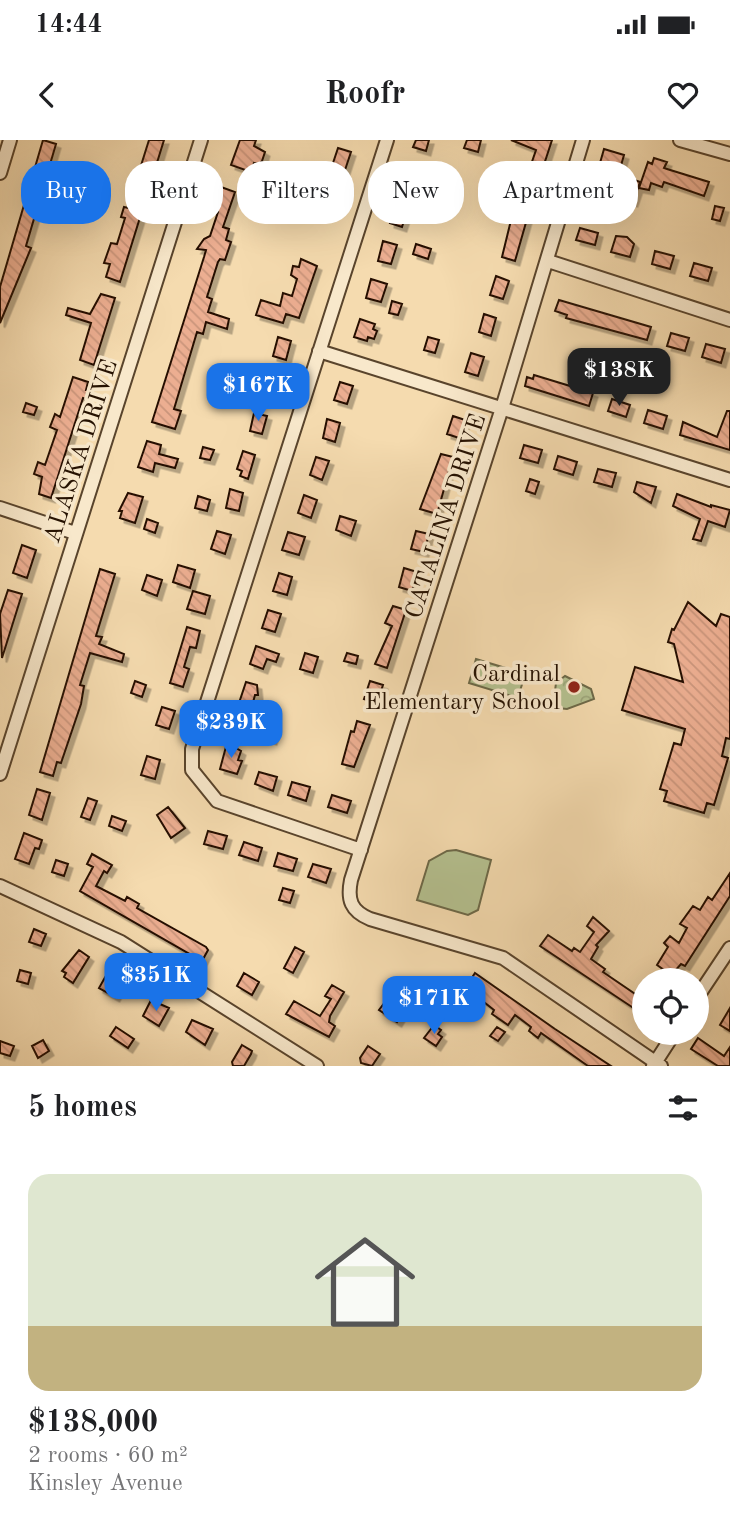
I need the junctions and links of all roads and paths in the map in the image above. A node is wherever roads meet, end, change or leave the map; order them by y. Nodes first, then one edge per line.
1 (201, 140) edge
2 (387, 140) edge
3 (583, 140) edge
4 (680, 140) edge
5 (6, 145) edge
6 (730, 154) edge
7 (0, 173) edge
8 (548, 261) junction
9 (730, 320) edge
10 (319, 351) junction
11 (502, 408) junction
12 (730, 480) edge
13 (0, 508) edge
14 (75, 533) junction
15 (0, 774) edge
16 (361, 850) junction
17 (0, 886) edge
18 (730, 948) edge
19 (709, 980) edge
20 (668, 1045) edge
21 (657, 1065) edge
22 (317, 1066) edge

1 - 14 street, ALASKA DRIVE
2 - 10 street
3 - 8 street, CATALINA DRIVE
4 - 6 street
5 - 7 street
8 - 9 street
8 - 11 street, CATALINA DRIVE
10 - 11 street
10 - 16 street
11 - 12 street
11 - 16 street, CATALINA DRIVE
13 - 14 street
14 - 15 street, ALASKA DRIVE
16 - 21 street, CATALINA DRIVE
17 - 22 street
18 - 19 street
20 - 21 street

